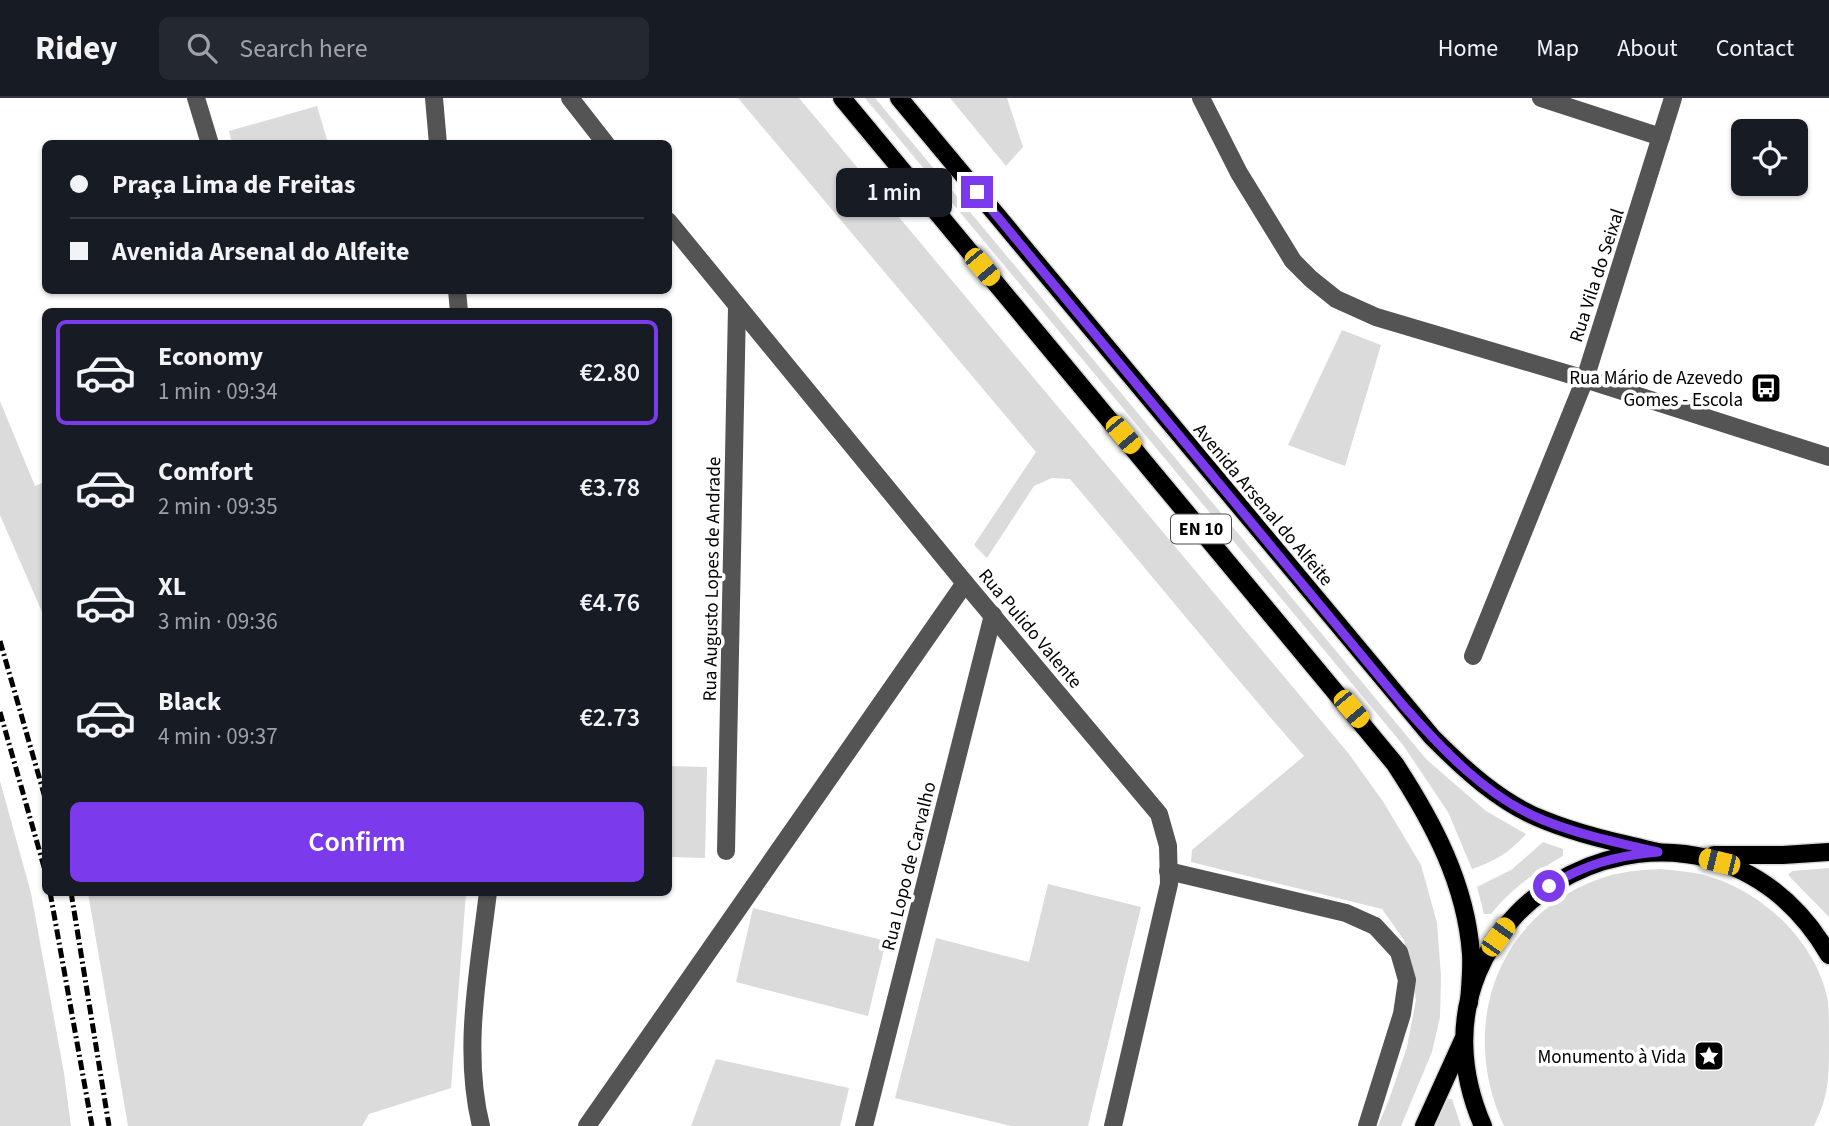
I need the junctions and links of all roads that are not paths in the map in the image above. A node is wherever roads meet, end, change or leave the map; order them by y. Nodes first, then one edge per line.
1 (196, 98) edge
2 (570, 98) edge
3 (842, 98) edge
4 (899, 98) edge
5 (1201, 98) edge
6 (1541, 98) edge
7 (1673, 98) edge
8 (435, 100) edge
9 (1661, 138) junction
10 (208, 140) edge
11 (439, 140) edge
12 (603, 140) edge
13 (672, 226) edge
14 (737, 307) junction
15 (1585, 379) junction
16 (1829, 457) edge
17 (965, 583) junction
18 (993, 615) junction
19 (1474, 656) dead end
20 (726, 851) dead end
21 (1658, 852) junction
22 (1829, 852) edge
23 (1689, 854) junction
24 (1168, 871) junction
25 (488, 896) edge
26 (1829, 955) edge
27 (1469, 1003) junction
28 (1465, 1037) junction
29 (481, 1126) edge
30 (587, 1126) edge
31 (864, 1126) edge
32 (1113, 1126) edge
33 (1367, 1126) edge
34 (1424, 1126) edge
35 (1483, 1126) edge

1 - 10 street
2 - 12 street
3 - 27 main road, EN 10
4 - 21 main road, Avenida Arsenal do Alfeite / EN 10
5 - 15 street
6 - 9 street
7 - 9 street, Rua Vila do Seixal
8 - 11 street
9 - 15 street, Rua Vila do Seixal
13 - 14 street, Rua Pulido Valente
14 - 17 street, Rua Pulido Valente
14 - 20 street, Rua Augusto Lopes de Andrade
15 - 16 street
15 - 19 street, Rua Vila do Seixal
17 - 18 street, Rua Pulido Valente
17 - 30 street
18 - 24 street, Rua Pulido Valente
18 - 31 street, Rua Lopo de Carvalho
21 - 23 main road
21 - 27 main road
22 - 23 main road
23 - 26 main road
24 - 32 street, Rua Pulido Valente
24 - 33 street
25 - 29 street
27 - 28 main road
28 - 34 main road
28 - 35 main road

